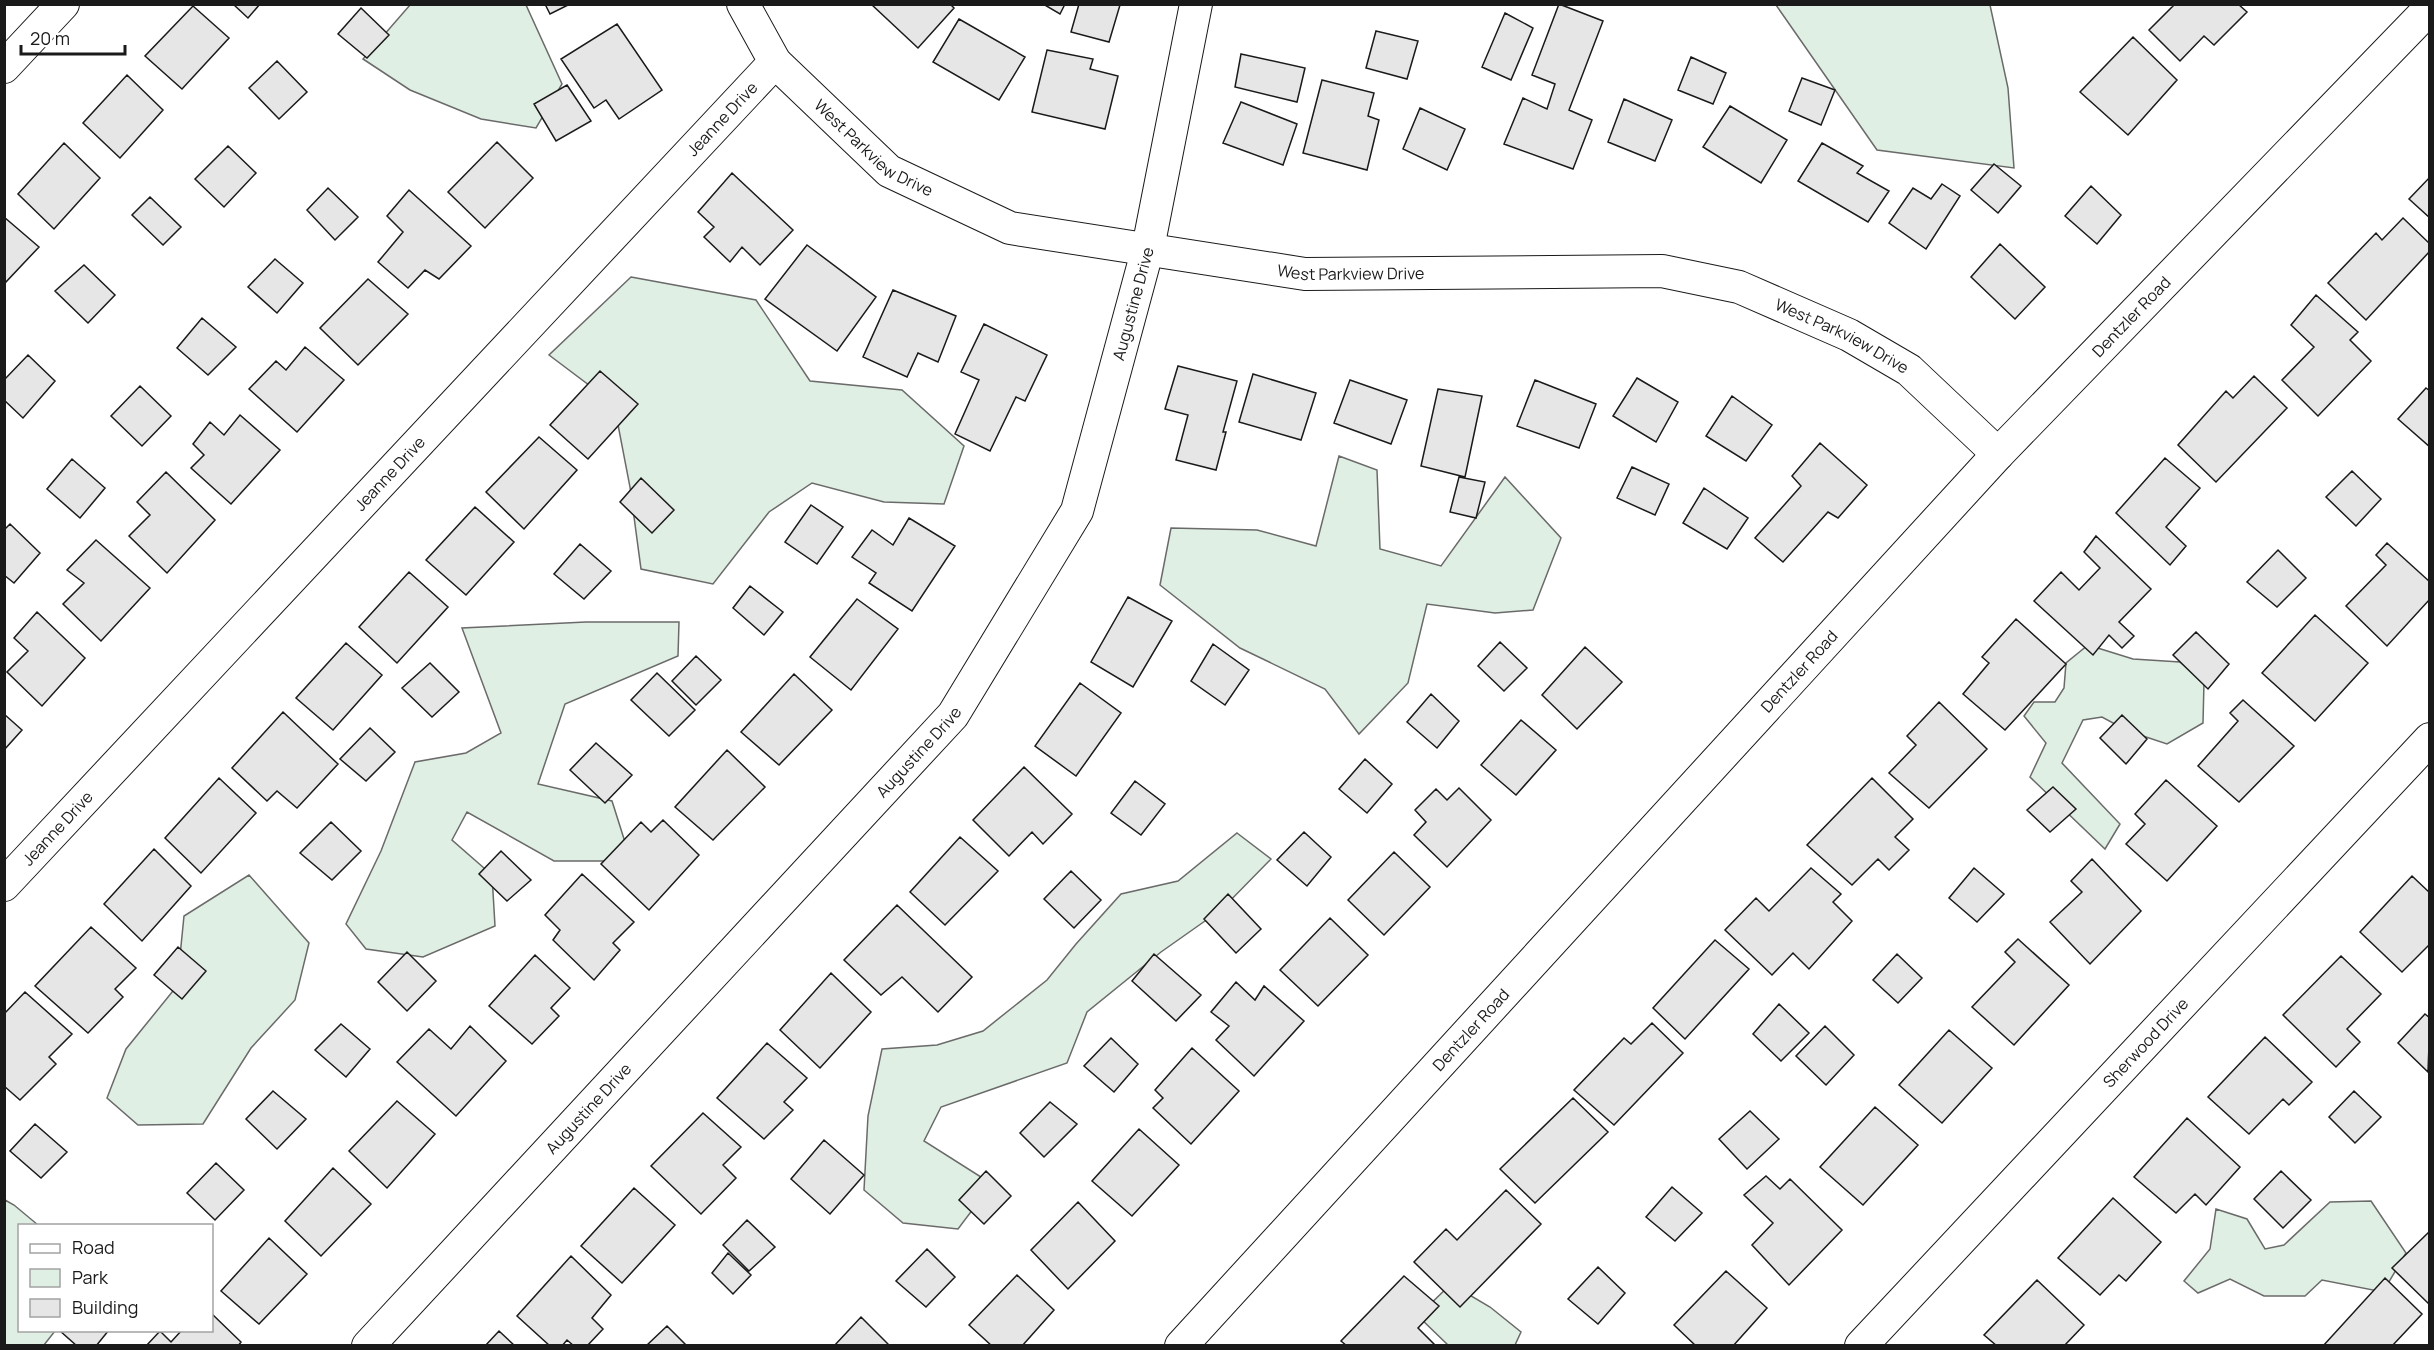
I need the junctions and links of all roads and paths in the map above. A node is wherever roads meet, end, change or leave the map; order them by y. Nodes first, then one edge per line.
1 (63, 4) edge
2 (743, 4) edge
3 (1196, 4) edge
4 (2430, 8) edge
5 (775, 62) junction
6 (4, 67) edge
7 (1148, 248) junction
8 (1998, 454) junction
9 (2430, 739) edge
10 (4, 885) edge
11 (368, 1346) edge
12 (1181, 1346) edge
13 (1861, 1346) edge

1 - 6 street
2 - 5 street, West Parkview Drive
3 - 7 street, Augustine Drive
4 - 8 street, Dentzler Road
5 - 7 street, West Parkview Drive
5 - 10 street, Jeanne Drive
7 - 8 street, West Parkview Drive
7 - 11 street, Augustine Drive
8 - 12 street, Dentzler Road
9 - 13 street, Sherwood Drive

